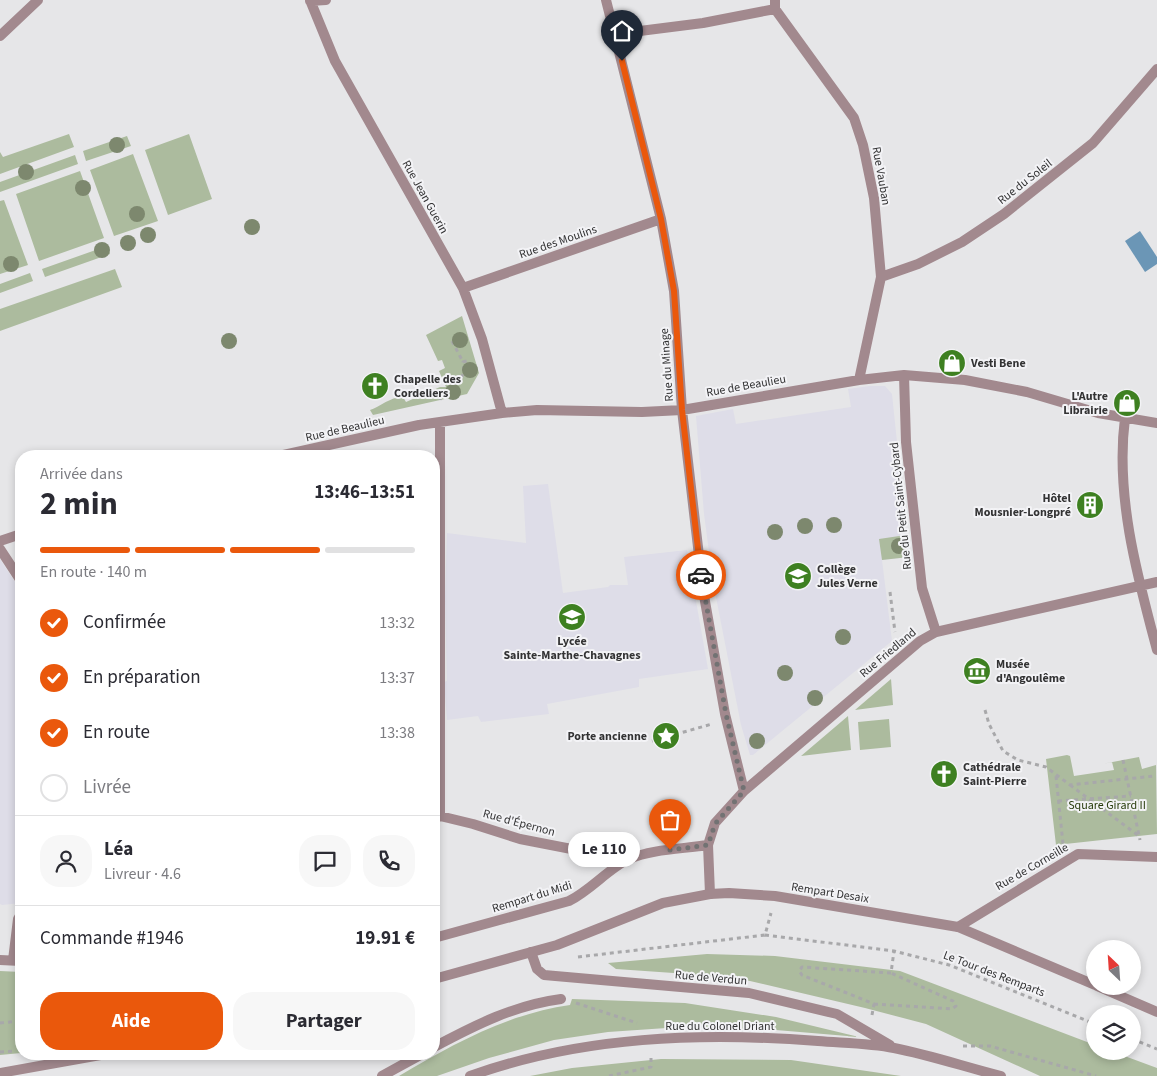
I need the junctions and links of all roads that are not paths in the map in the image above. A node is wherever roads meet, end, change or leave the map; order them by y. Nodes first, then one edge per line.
1 (38, 0) edge
2 (326, 0) edge
3 (606, 0) edge
4 (310, 1) edge
5 (775, 4) edge
6 (616, 34) junction
7 (0, 36) edge
8 (1157, 69) edge
9 (661, 219) junction
10 (881, 277) junction
11 (463, 288) junction
12 (904, 375) junction
13 (859, 380) junction
14 (682, 410) junction
15 (502, 413) junction
16 (1125, 418) junction
17 (440, 423) junction
18 (1157, 423) edge
19 (305, 450) edge
20 (440, 450) edge
21 (15, 536) edge
22 (0, 541) edge
23 (0, 549) edge
24 (15, 572) edge
25 (1157, 582) edge
26 (1140, 586) junction
27 (936, 632) junction
28 (1157, 650) edge
29 (744, 791) junction
30 (440, 818) edge
31 (708, 845) junction
32 (1157, 859) edge
33 (628, 860) junction
34 (710, 894) junction
35 (958, 927) junction
36 (440, 936) edge
37 (531, 952) junction
38 (0, 960) edge
39 (15, 961) edge
40 (440, 977) edge
41 (1086, 982) edge
42 (1117, 995) edge
43 (561, 999) road end
44 (1157, 1012) edge
45 (440, 1044) edge
46 (893, 1047) junction
47 (73, 1060) edge
48 (411, 1060) edge
49 (0, 1073) edge
50 (382, 1076) edge
51 (470, 1076) edge
52 (1000, 1076) edge

1 - 7 street
2 - 4 street
3 - 6 street, Rue du Minage
4 - 11 street, Rue Jean Guerin
5 - 6 street
5 - 10 street, Rue Vauban
6 - 9 street, Rue du Minage
8 - 10 street, Rue du Soleil
9 - 11 street, Rue des Moulins
9 - 14 street, Rue du Minage
10 - 13 street, Rue Vauban
11 - 15 street, Rue Jean Guerin
12 - 13 street, Rue de Beaulieu
12 - 16 street, Rue de Beaulieu
12 - 27 street, Rue du Petit Saint-Cybard
13 - 14 street, Rue de Beaulieu
14 - 15 street, Rue de Beaulieu
14 - 29 street, Rue du Minage
15 - 17 street, Rue de Beaulieu
16 - 18 street, Rue de Beaulieu
16 - 26 street
17 - 19 street, Rue de Beaulieu
17 - 20 street
21 - 22 street
23 - 24 street
25 - 26 street, Rue Friedland
26 - 27 street, Rue Friedland
26 - 28 street
27 - 29 street, Rue Friedland
29 - 31 street, Rue Friedland
30 - 33 street, Rue d'Épernon
31 - 33 street
31 - 34 street
32 - 35 street, Rue de Corneille
33 - 36 street, Rempart du Midi
34 - 35 street, Rempart Desaix
34 - 37 street, Rempart Desaix
35 - 41 street, Rempart Desaix
37 - 40 street, Rempart Desaix
37 - 46 street, Rue de Verdun
38 - 39 street
42 - 44 street, Rempart Desaix
43 - 45 street
46 - 51 street, Rue du Colonel Driant
46 - 52 street, Rue du Colonel Driant
47 - 49 street
48 - 50 street

